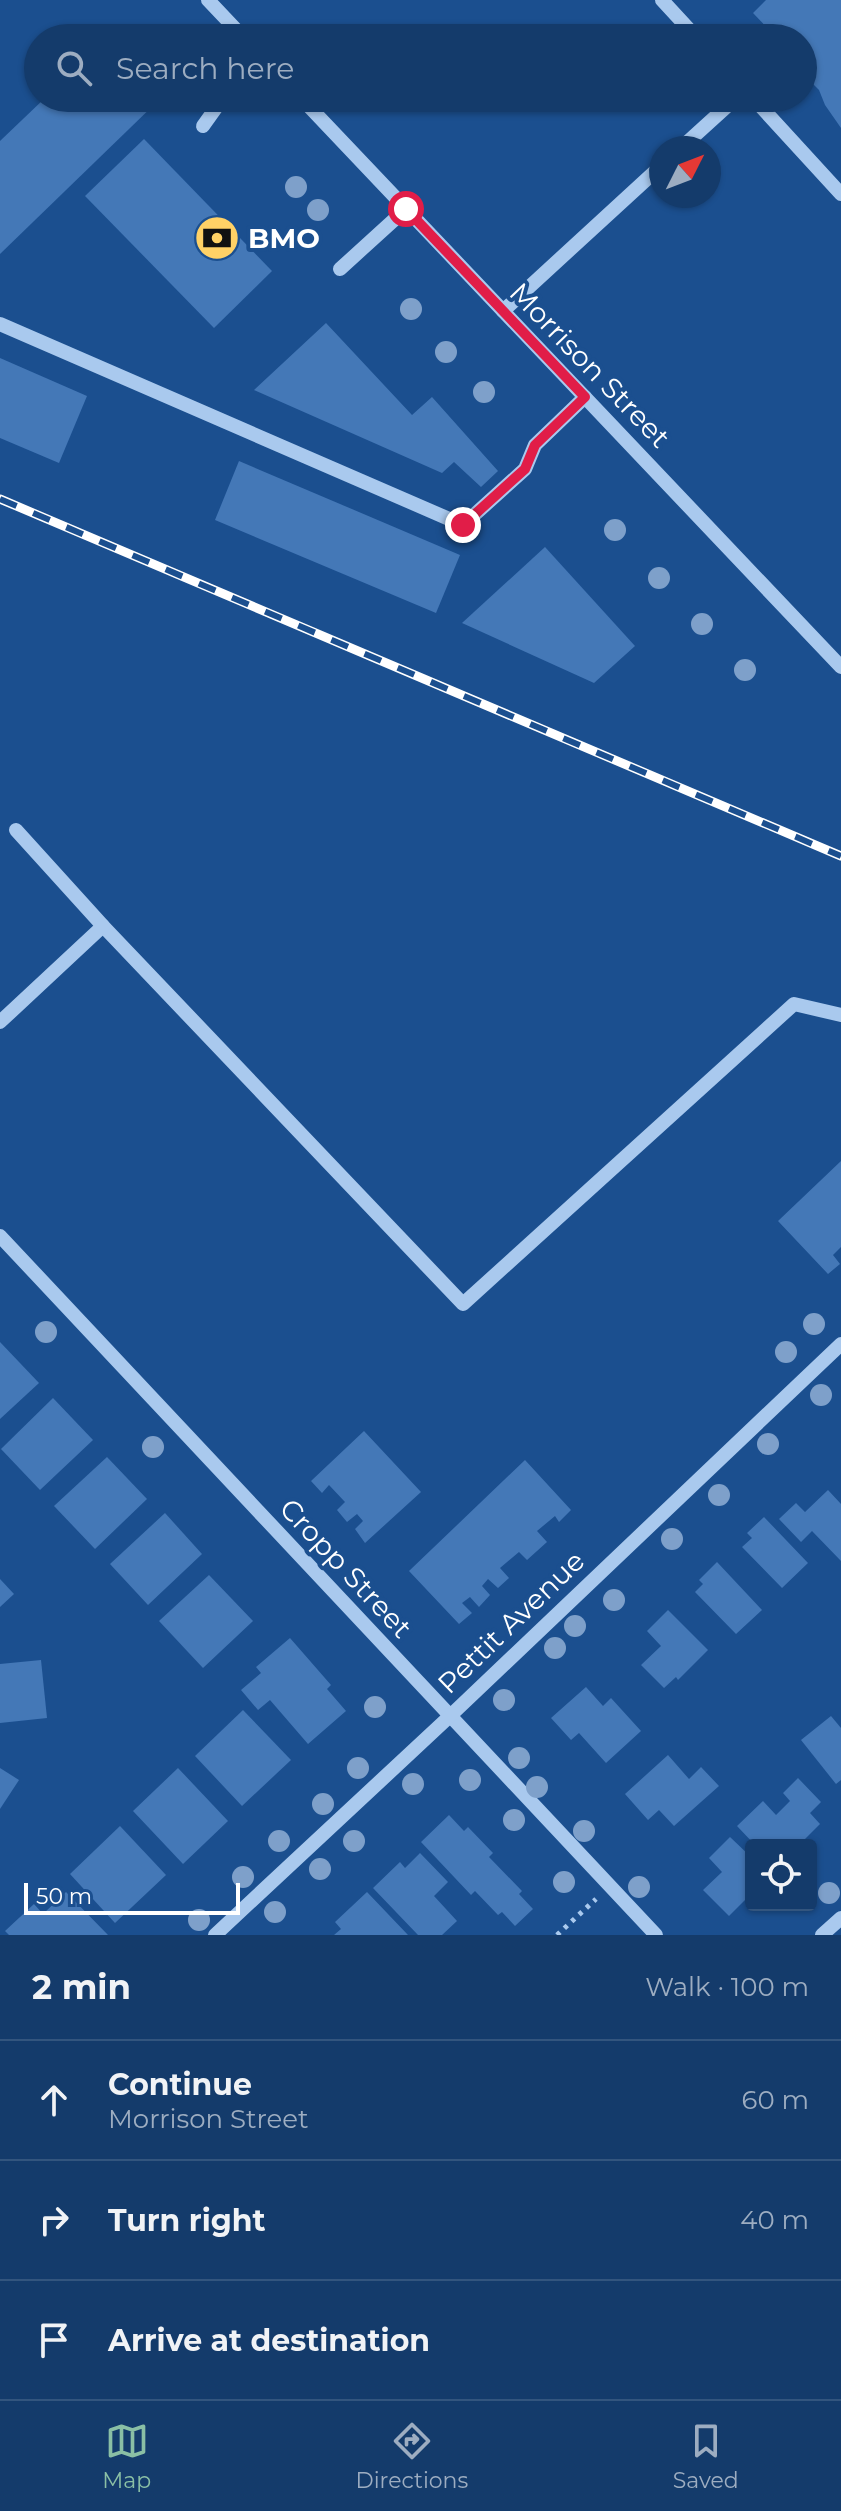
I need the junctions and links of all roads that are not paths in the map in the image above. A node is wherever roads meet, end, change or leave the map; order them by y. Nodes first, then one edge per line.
1 (208, 0) edge
2 (662, 0) edge
3 (231, 24) edge
4 (684, 24) edge
5 (213, 112) edge
6 (314, 112) edge
7 (721, 112) edge
8 (766, 112) edge
9 (203, 126) dead end
10 (694, 136) edge
11 (649, 177) edge
12 (841, 194) edge
13 (406, 209) junction
14 (340, 269) dead end
15 (503, 311) junction
16 (0, 324) edge
17 (585, 397) junction
18 (841, 667) edge
19 (16, 830) dead end
20 (103, 926) junction
21 (841, 1015) edge
22 (0, 1022) edge
23 (0, 1236) edge
24 (841, 1344) edge
25 (450, 1716) junction
26 (841, 1918) edge
27 (215, 1935) edge
28 (656, 1935) edge
29 (822, 1935) edge

1 - 3 street
2 - 4 street
5 - 9 street
6 - 13 street, Morrison Street
7 - 10 street
8 - 12 street
11 - 15 street
13 - 14 street
13 - 15 street, Morrison Street
15 - 17 street, Morrison Street
16 - 17 street
17 - 18 street, Morrison Street
19 - 20 street
20 - 21 street
20 - 22 street
23 - 25 street, Cropp Street
24 - 25 street, Pettit Avenue
25 - 27 street, Pettit Avenue
25 - 28 street, Cropp Street
26 - 29 street

